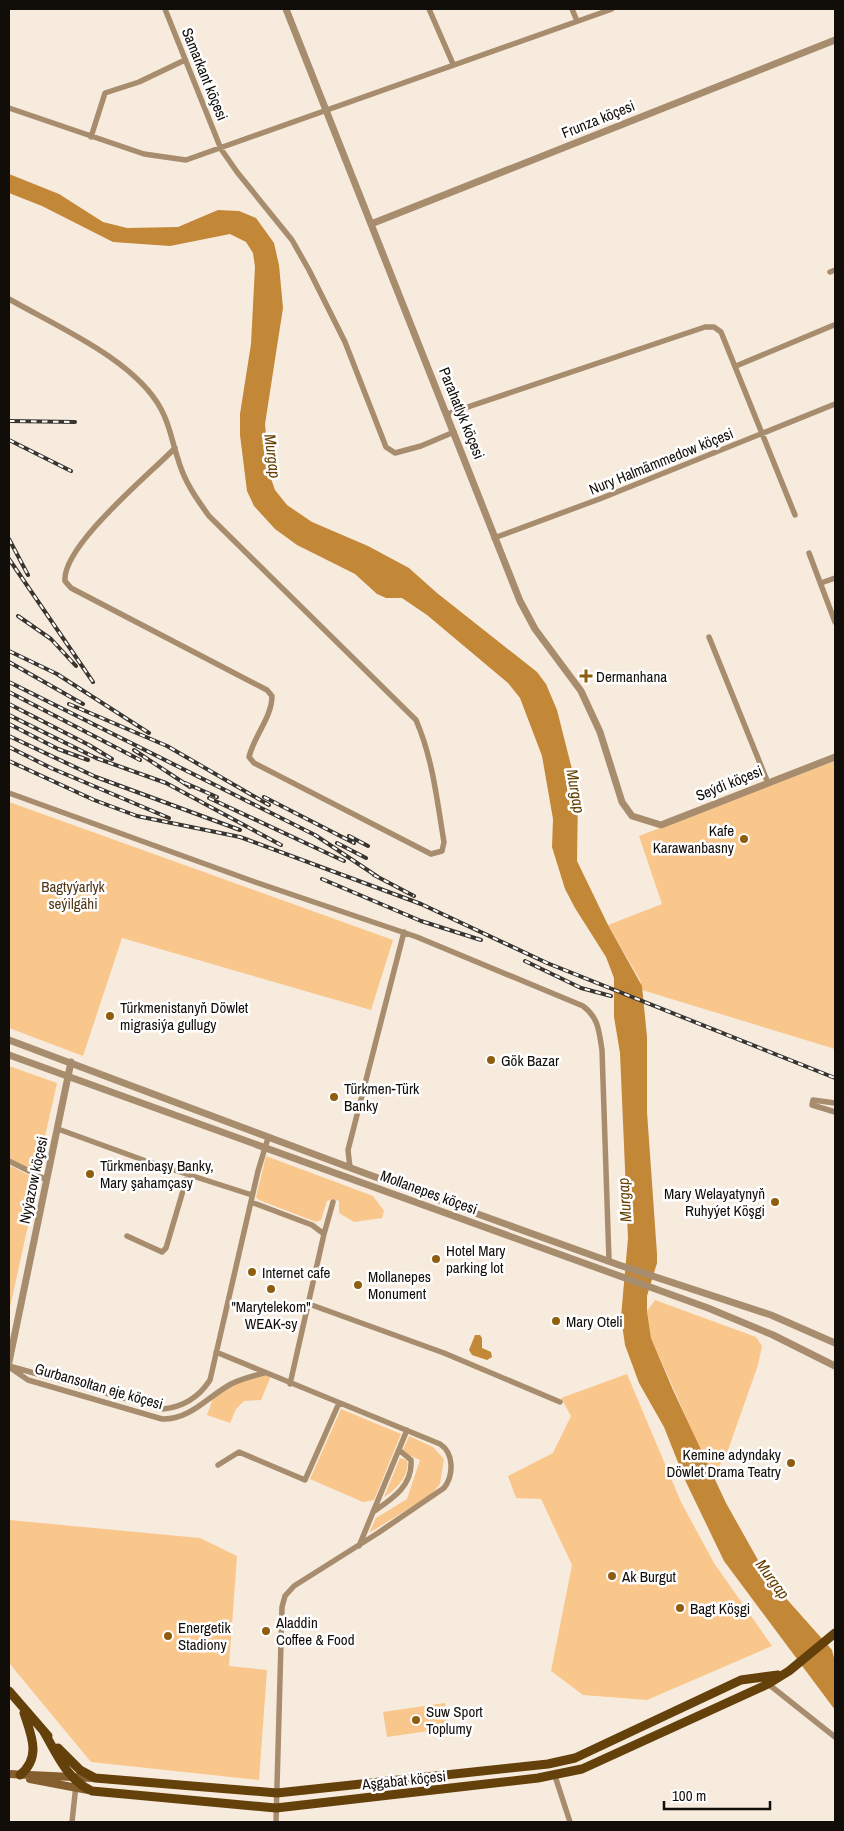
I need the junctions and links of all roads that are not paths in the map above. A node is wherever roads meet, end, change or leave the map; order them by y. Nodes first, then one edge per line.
1 (165, 9) edge
2 (286, 9) edge
3 (429, 9) edge
4 (572, 9) edge
5 (612, 9) edge
6 (577, 21) junction
7 (835, 40) edge
8 (185, 60) junction
9 (453, 64) junction
10 (9, 108) edge
11 (326, 110) junction
12 (91, 137) junction
13 (221, 149) junction
14 (372, 224) junction
15 (9, 300) edge
16 (834, 325) dead end
17 (736, 366) junction
18 (835, 404) edge
19 (447, 414) junction
20 (454, 432) junction
21 (764, 433) junction
22 (175, 448) junction
23 (795, 515) dead end
24 (494, 538) junction
25 (809, 553) dead end
26 (835, 578) edge
27 (821, 583) junction
28 (835, 622) edge
29 (708, 637) dead end
30 (835, 756) edge
31 (768, 783) junction
32 (9, 793) edge
33 (632, 816) joint
34 (404, 932) junction
35 (9, 1040) edge
36 (9, 1054) edge
37 (72, 1062) junction
38 (69, 1075) junction
39 (835, 1104) edge
40 (835, 1112) edge
41 (58, 1129) junction
42 (268, 1138) junction
43 (265, 1147) junction
44 (9, 1161) edge
45 (350, 1168) junction
46 (188, 1174) junction
47 (47, 1180) junction
48 (252, 1195) junction
49 (250, 1202) junction
50 (333, 1202) dead end
51 (324, 1234) junction
52 (127, 1236) dead end
53 (609, 1261) junction
54 (712, 1296) junction
55 (309, 1304) junction
56 (708, 1308) junction
57 (835, 1343) edge
58 (216, 1352) junction
59 (9, 1365) edge
60 (835, 1366) edge
61 (264, 1373) junction
62 (290, 1384) junction
63 (560, 1402) dead end
64 (338, 1403) junction
65 (407, 1430) junction
66 (399, 1450) junction
67 (218, 1465) dead end
68 (373, 1512) junction
69 (359, 1546) junction
70 (832, 1636) edge
71 (786, 1673) junction
72 (759, 1678) junction
73 (768, 1684) junction
74 (9, 1691) edge
75 (22, 1708) junction
76 (44, 1732) junction
77 (835, 1737) edge
78 (9, 1775) edge
79 (20, 1775) junction
80 (555, 1776) junction
81 (95, 1778) junction
82 (74, 1782) junction
83 (277, 1794) junction
84 (276, 1808) junction
85 (72, 1822) edge
86 (276, 1822) edge
87 (570, 1822) edge

1 - 8 street, Samarkant köçesi
2 - 11 street, Parahatlyk köçesi
3 - 9 street
4 - 6 street
5 - 6 street
6 - 9 street
7 - 14 street, Frunza köçesi
8 - 12 street
8 - 13 street, Samarkant köçesi
9 - 11 street
10 - 12 street
11 - 13 street
11 - 14 street, Parahatlyk köçesi
12 - 13 street
13 - 20 street, Samarkant köçesi
14 - 19 street, Parahatlyk köçesi
15 - 22 street
16 - 17 street
17 - 19 street
17 - 21 street
18 - 21 street, Nury Halmämmedow köçesi
19 - 20 street, Parahatlyk köçesi
20 - 24 street, Parahatlyk köçesi
21 - 23 street
21 - 24 street, Nury Halmämmedow köçesi
22 - 22 street
24 - 33 street, Parahatlyk köçesi
25 - 27 street
26 - 27 street
27 - 28 street
29 - 31 street
30 - 31 street, Seýdi köçesi
31 - 33 street, Seýdi köçesi
32 - 34 street
34 - 45 street
34 - 53 street
35 - 37 street, Mollanepes köçesi
36 - 38 street, Mollanepes köçesi
37 - 38 street, Nyýazow köçesi
37 - 42 street, Mollanepes köçesi
38 - 41 street, Nyýazow köçesi
38 - 43 street, Mollanepes köçesi
39 - 40 street
41 - 46 street
41 - 47 street, Nyýazow köçesi
42 - 43 street, Gurbansoltan eje köçesi
42 - 45 street, Mollanepes köçesi
43 - 48 street, Gurbansoltan eje köçesi
43 - 56 street, Mollanepes köçesi
44 - 47 street
45 - 53 street, Mollanepes köçesi
46 - 48 street
46 - 52 street
47 - 59 street, Nyýazow köçesi
48 - 49 street, Gurbansoltan eje köçesi
49 - 51 street
49 - 58 street, Gurbansoltan eje köçesi
50 - 51 street
51 - 55 street
53 - 54 street, Mollanepes köçesi
54 - 56 street
54 - 57 street, Mollanepes köçesi
55 - 62 street
55 - 63 street
56 - 60 street, Mollanepes köçesi
58 - 59 street, Gurbansoltan eje köçesi
58 - 61 street
59 - 61 street, Gurbansoltan eje köçesi
61 - 62 street
62 - 64 street
64 - 65 street
64 - 67 street
65 - 66 street
65 - 69 street
66 - 68 street
66 - 68 street
68 - 69 street
69 - 83 street
70 - 71 main road, Aşgabat köçesi
71 - 72 main road, Aşgabat köçesi
71 - 73 main road, Aşgabat köçesi
72 - 73 street
72 - 83 main road, Aşgabat köçesi
73 - 77 street
73 - 80 main road, Aşgabat köçesi
74 - 75 main road
75 - 76 main road
75 - 79 main road
76 - 81 main road
76 - 82 main road
78 - 79 main road, Aşgabat köçesi
78 - 82 main road, Aşgabat köçesi
79 - 82 main road, Aşgabat köçesi
80 - 84 main road, Aşgabat köçesi
80 - 87 street
81 - 82 main road, Aşgabat köçesi
81 - 83 main road, Aşgabat köçesi
82 - 84 main road, Aşgabat köçesi
82 - 85 street
83 - 84 street
84 - 86 street

